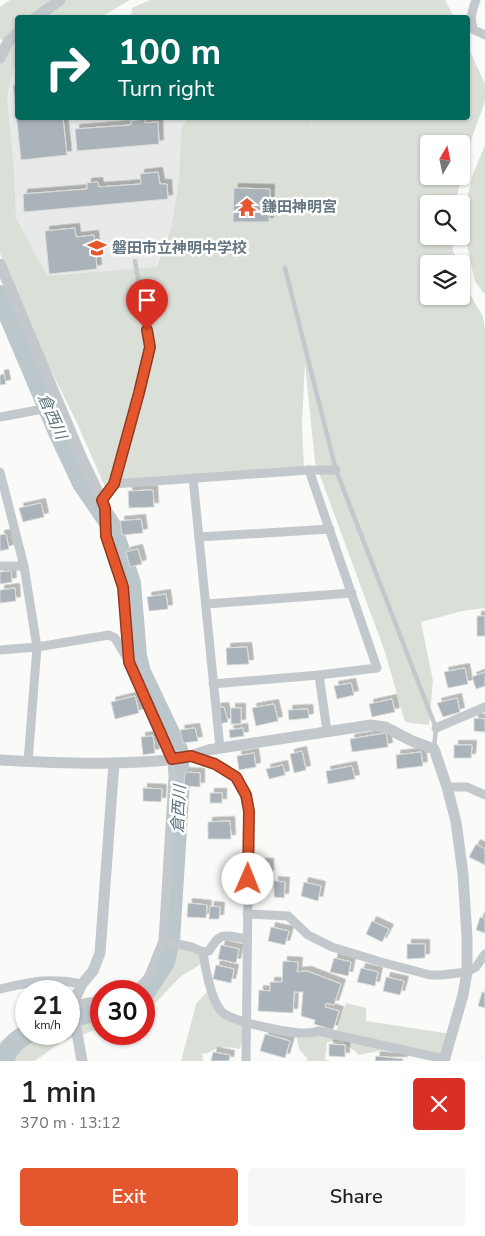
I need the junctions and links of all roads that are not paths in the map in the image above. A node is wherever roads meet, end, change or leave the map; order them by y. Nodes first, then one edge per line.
1 (60, 0) edge
2 (476, 0) edge
3 (39, 15) edge
4 (485, 34) edge
5 (15, 35) edge
6 (0, 58) edge
7 (135, 262) dead end
8 (0, 264) edge
9 (284, 268) dead end
10 (59, 406) junction
11 (0, 417) edge
12 (310, 470) junction
13 (336, 470) junction
14 (0, 472) edge
15 (193, 478) junction
16 (114, 484) junction
17 (102, 500) junction
18 (330, 529) junction
19 (199, 537) junction
20 (0, 566) edge
21 (24, 566) junction
22 (352, 593) junction
23 (206, 604) junction
24 (37, 647) junction
25 (0, 650) edge
26 (129, 662) junction
27 (319, 675) junction
28 (213, 684) junction
29 (485, 708) edge
30 (436, 728) junction
31 (327, 731) junction
32 (220, 748) junction
33 (434, 749) junction
34 (191, 756) junction
35 (172, 759) junction
36 (0, 760) edge
37 (28, 762) junction
38 (114, 763) junction
39 (447, 787) junction
40 (485, 795) edge
41 (247, 914) junction
42 (247, 940) junction
43 (163, 941) junction
44 (203, 952) junction
45 (485, 954) edge
46 (467, 972) junction
47 (146, 980) edge
48 (82, 984) junction
49 (80, 989) edge
50 (0, 990) edge
51 (246, 1024) junction
52 (79, 1045) edge
53 (444, 1060) edge
54 (82, 1061) edge
55 (246, 1061) edge

1 - 3 street
2 - 4 street
5 - 6 street
7 - 16 lane
8 - 10 street
9 - 13 lane
10 - 11 street
10 - 17 street
12 - 13 street
12 - 15 street
12 - 18 street
13 - 30 lane
14 - 21 street
15 - 16 street
15 - 19 street
16 - 17 lane
17 - 26 street
18 - 19 street
18 - 22 street
19 - 23 street
20 - 21 street
21 - 24 street
22 - 23 street
22 - 27 street
23 - 28 street
24 - 25 street
24 - 26 street
24 - 37 street
26 - 35 street
27 - 28 street
27 - 31 street
28 - 32 street
29 - 30 street
30 - 33 lane
31 - 32 street
31 - 33 street
32 - 34 street
33 - 39 street
34 - 35 street
34 - 41 street
35 - 38 street
35 - 43 street
36 - 37 street
37 - 38 street
38 - 48 street
39 - 40 street
39 - 46 street
41 - 42 street
41 - 46 street
42 - 44 street
42 - 51 street
43 - 44 street
43 - 47 street
44 - 51 street
45 - 46 street
46 - 53 street
48 - 49 street
48 - 50 street
51 - 53 street
51 - 55 street
52 - 54 street

